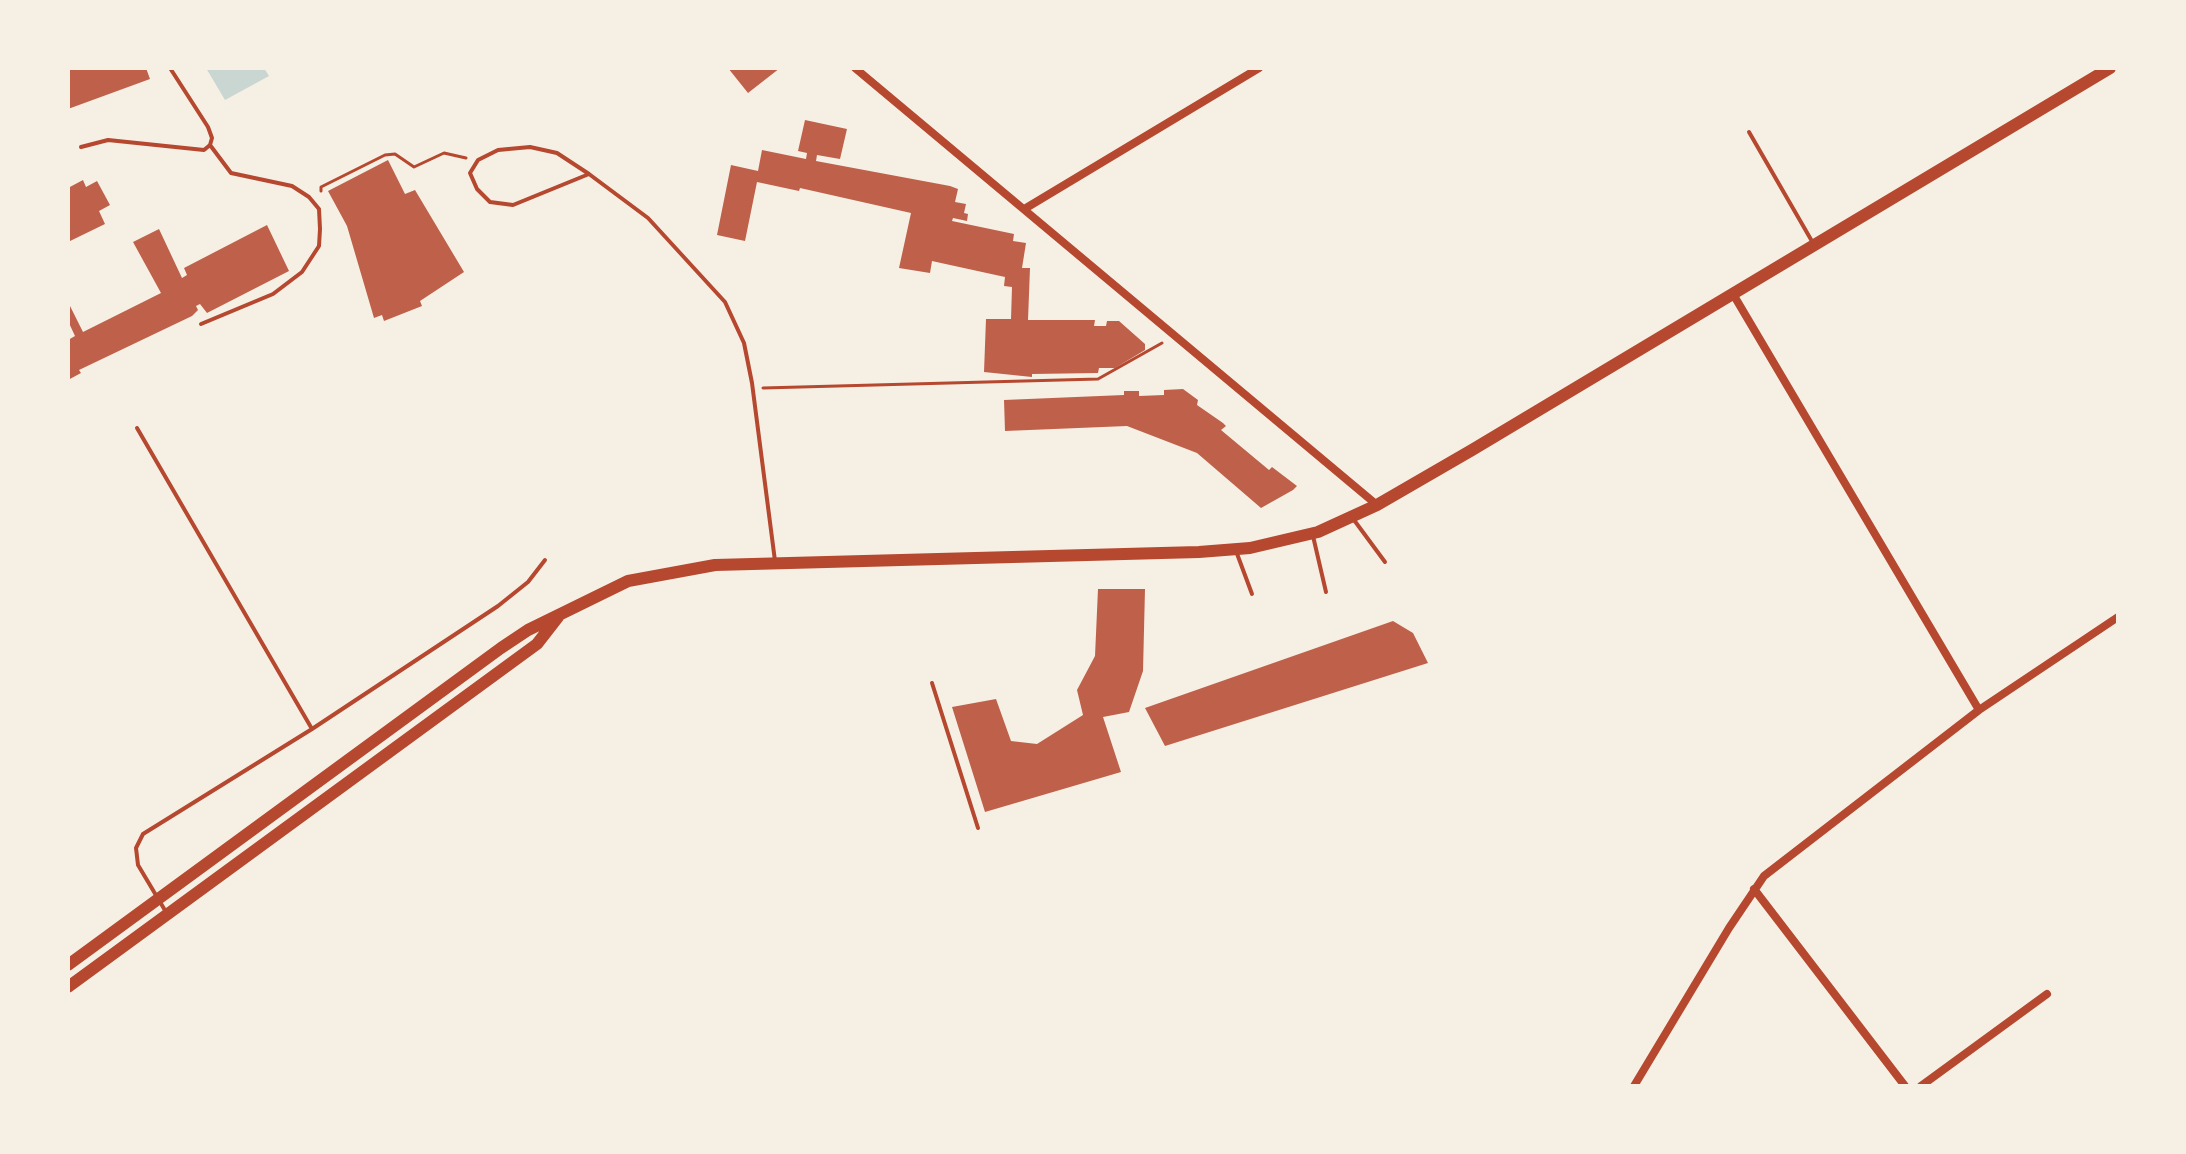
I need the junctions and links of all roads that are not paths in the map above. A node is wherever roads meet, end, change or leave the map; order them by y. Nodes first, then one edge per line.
1 (170, 68) edge
2 (855, 68) edge
3 (1259, 68) edge
4 (2110, 68) edge
5 (1749, 132) dead end
6 (210, 145) junction
7 (81, 147) dead end
8 (589, 174) junction
9 (1026, 208) junction
10 (1814, 245) junction
11 (1733, 294) junction
12 (201, 324) dead end
13 (137, 428) dead end
14 (1377, 505) junction
15 (1352, 518) junction
16 (1313, 533) junction
17 (1236, 549) junction
18 (545, 560) dead end
19 (1385, 562) dead end
20 (775, 564) junction
21 (1326, 592) dead end
22 (1252, 594) dead end
23 (560, 615) junction
24 (2118, 617) edge
25 (932, 683) dead end
26 (1979, 710) junction
27 (312, 729) junction
28 (978, 828) dead end
29 (1754, 889) junction
30 (157, 898) junction
31 (168, 914) junction
32 (68, 965) edge
33 (68, 987) edge
34 (2047, 994) dead end
35 (1634, 1086) edge
36 (1905, 1086) edge
37 (1921, 1086) edge

1 - 6 lane
2 - 9 street
3 - 9 street
4 - 10 main road
5 - 10 lane
6 - 7 lane
6 - 12 lane
8 - 8 lane
8 - 20 lane
9 - 14 street
10 - 11 main road
11 - 14 main road
11 - 26 street
13 - 27 lane
14 - 15 main road
15 - 16 main road
15 - 19 lane
16 - 17 main road
16 - 21 lane
17 - 20 main road
17 - 22 lane
18 - 27 lane
20 - 23 main road
23 - 30 main road
23 - 31 main road
24 - 26 street
25 - 28 lane
26 - 29 street
27 - 30 lane
29 - 35 street
29 - 36 street
30 - 31 lane
30 - 32 main road
31 - 33 main road
34 - 37 street

